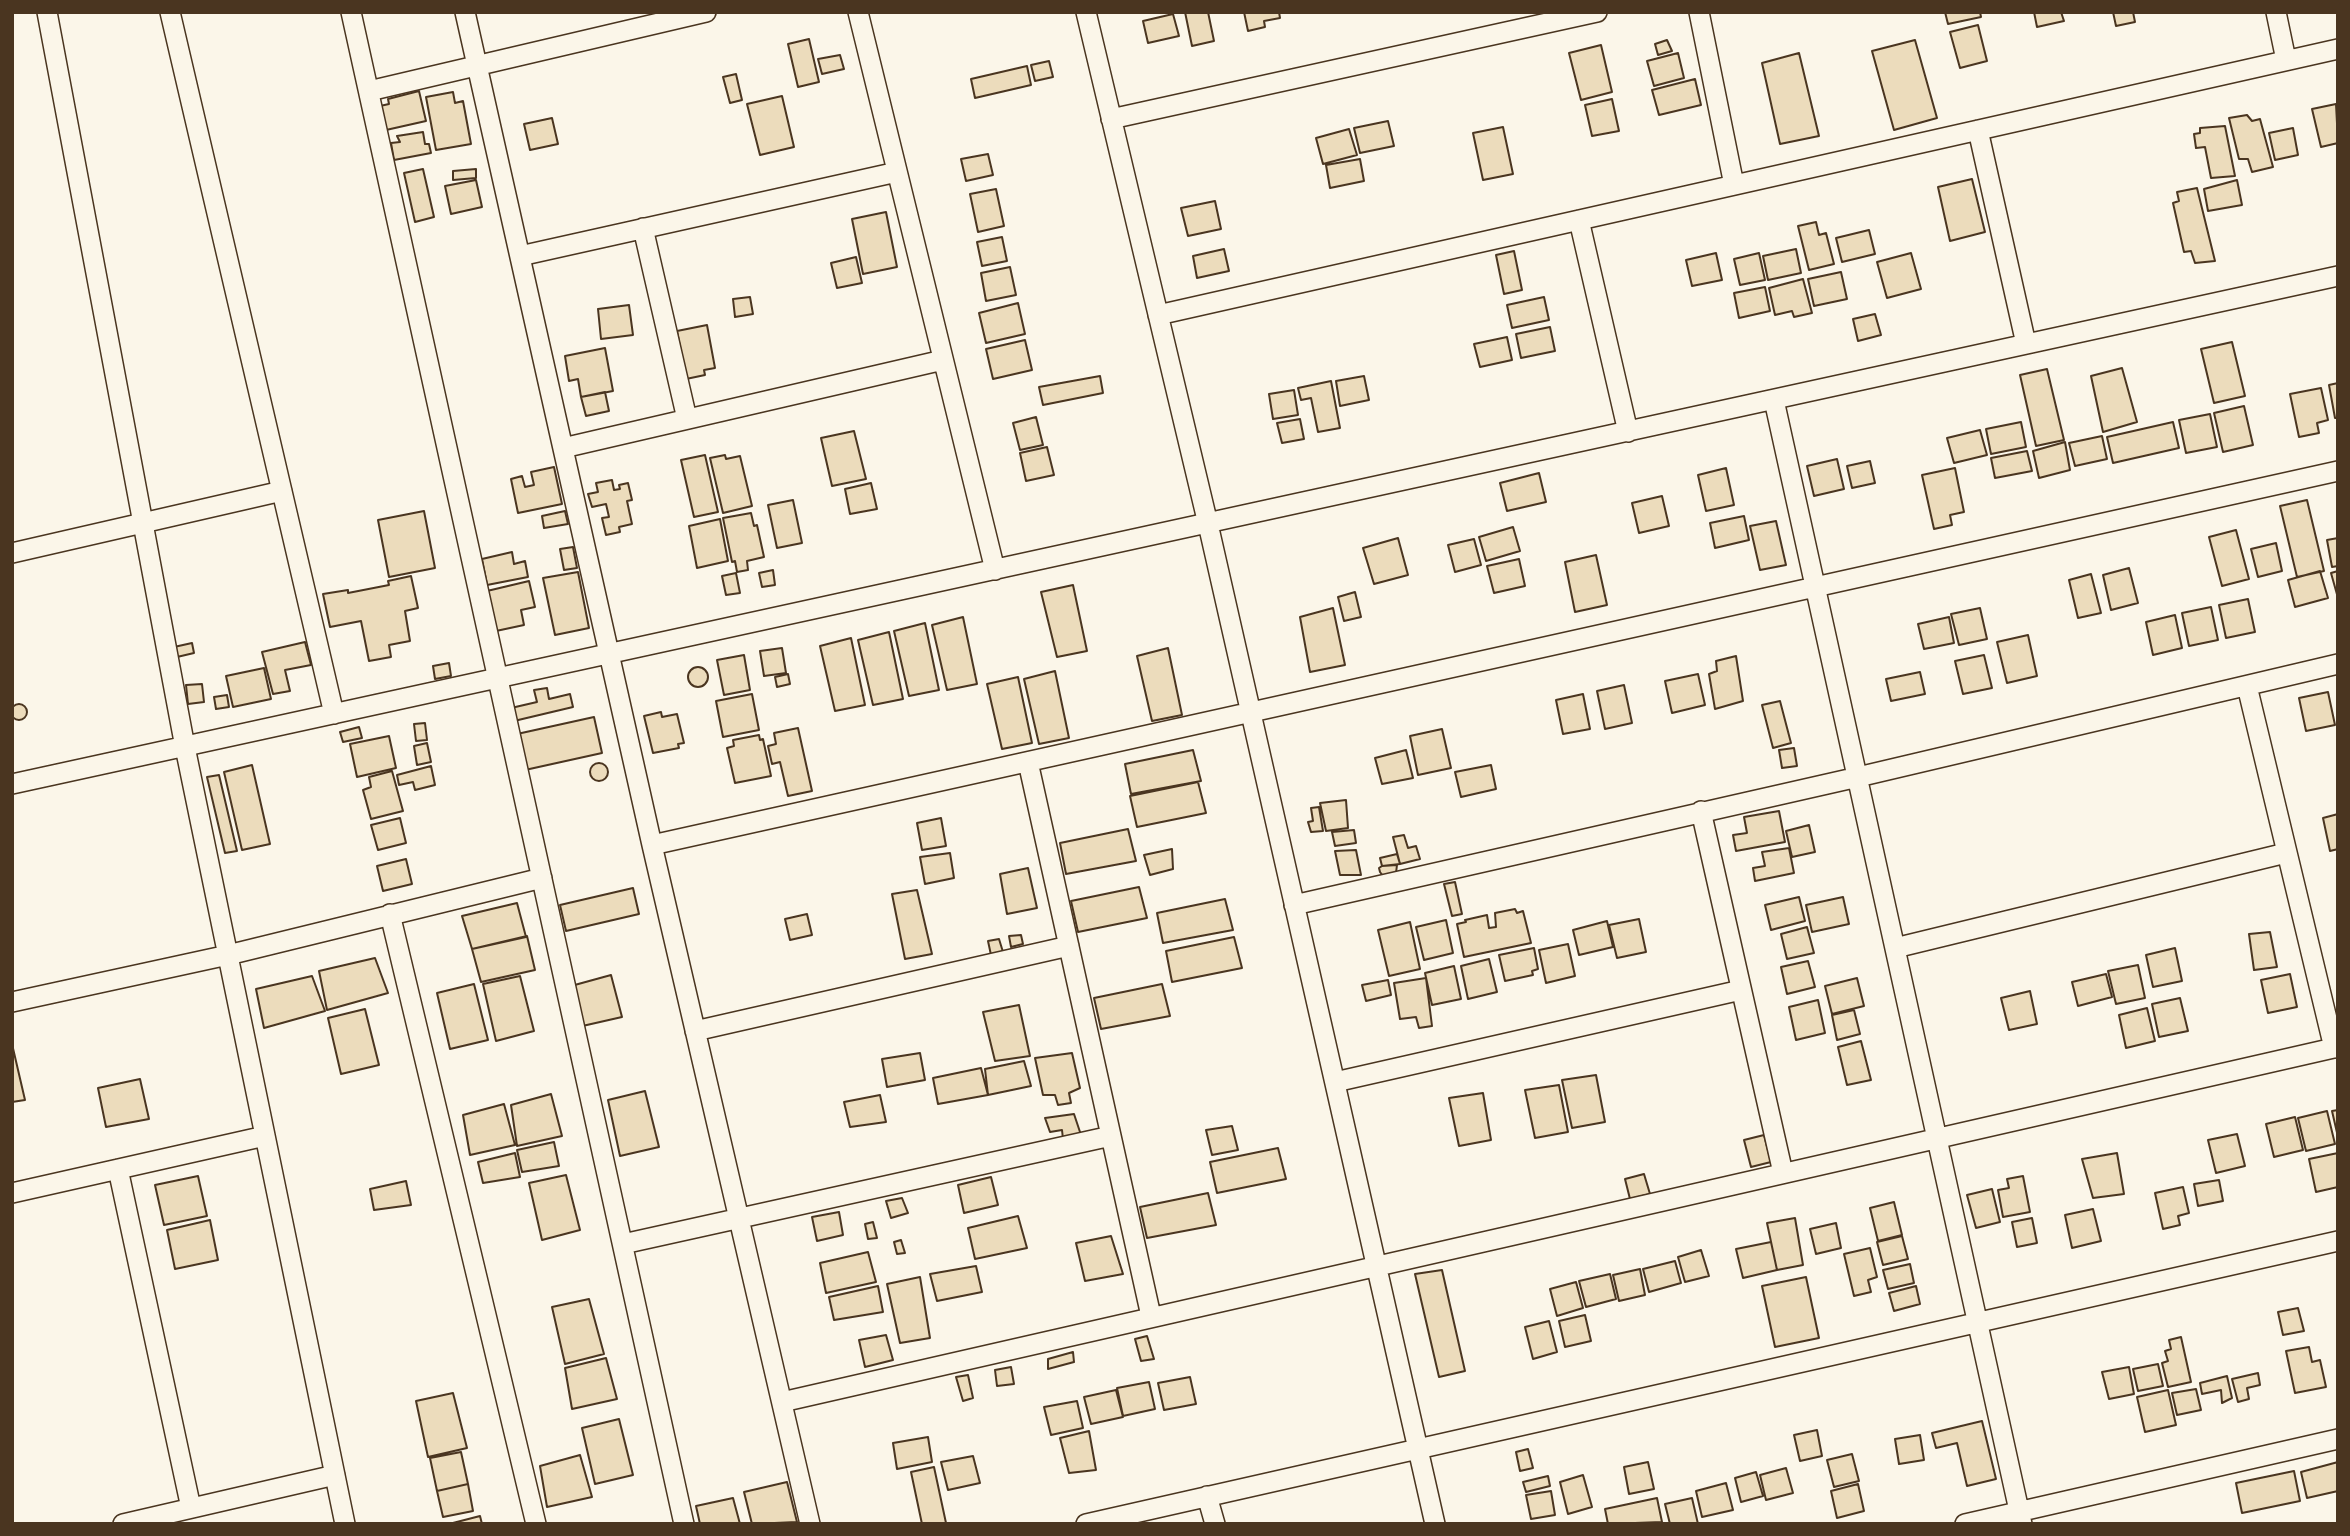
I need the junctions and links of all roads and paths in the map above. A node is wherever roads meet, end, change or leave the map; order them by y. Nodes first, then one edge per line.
1 (47, 12) edge
2 (170, 12) edge
3 (351, 12) edge
4 (465, 12) edge
5 (858, 12) edge
6 (1086, 12) edge
7 (1597, 12) edge
8 (1699, 12) edge
9 (2276, 12) edge
10 (704, 13) edge
11 (1534, 19) edge
12 (2338, 48) edge
13 (2286, 60) junction
14 (477, 65) junction
15 (369, 91) junction
16 (1111, 120) junction
17 (1978, 130) junction
18 (897, 172) junction
19 (1734, 185) junction
20 (1579, 220) junction
21 (643, 229) junction
22 (520, 256) junction
23 (2338, 276) edge
24 (1158, 315) junction
25 (2026, 344) junction
26 (943, 360) junction
27 (1774, 400) junction
28 (687, 419) junction
29 (1628, 432) junction
30 (563, 448) junction
31 (2338, 471) edge
32 (282, 491) junction
33 (143, 523) junction
34 (1208, 524) junction
35 (12, 553) edge
36 (995, 570) junction
37 (1816, 587) junction
38 (609, 654) junction
39 (2338, 664) edge
40 (498, 678) junction
41 (2247, 686) junction
42 (1251, 713) junction
43 (334, 714) junction
44 (185, 747) junction
45 (1028, 762) junction
46 (1858, 777) junction
47 (12, 784) edge
48 (1701, 811) junction
49 (652, 845) junction
50 (2286, 853) junction
51 (542, 878) junction
52 (1294, 905) junction
53 (390, 914) junction
54 (1069, 946) junction
55 (1895, 948) junction
56 (228, 954) junction
57 (1741, 990) junction
58 (12, 1002) edge
59 (695, 1031) junction
60 (2336, 1047) edge
61 (1335, 1082) junction
62 (265, 1136) junction
63 (1111, 1136) junction
64 (1937, 1138) junction
65 (118, 1169) junction
66 (1783, 1173) junction
67 (12, 1193) edge
68 (739, 1219) junction
69 (2338, 1241) edge
70 (623, 1244) junction
71 (1376, 1266) junction
72 (1151, 1316) junction
73 (1978, 1322) junction
74 (782, 1402) junction
75 (2338, 1439) edge
76 (1418, 1449) junction
77 (335, 1475) junction
78 (1208, 1496) junction
79 (191, 1508) junction
80 (2021, 1518) edge
81 (122, 1524) edge
82 (345, 1524) edge
83 (536, 1524) edge
84 (684, 1524) edge
85 (810, 1524) edge
86 (1086, 1524) edge
87 (1215, 1524) edge
88 (1435, 1524) edge
89 (1965, 1524) edge

1 - 33 street
2 - 32 street
3 - 15 street
4 - 14 street
5 - 18 street
6 - 16 street
7 - 11 street
8 - 19 street
9 - 13 street
10 - 14 street
11 - 16 street
12 - 13 street
13 - 17 street
14 - 15 street
14 - 22 street
15 - 40 street
16 - 24 street
17 - 19 street
17 - 25 street
18 - 21 street
18 - 26 street
19 - 20 street
20 - 24 street
20 - 29 street
21 - 22 street
21 - 28 street
22 - 30 street
23 - 25 street
24 - 34 street
25 - 27 street
26 - 28 street
26 - 36 street
27 - 29 street
27 - 37 street
28 - 30 street
29 - 34 street
30 - 38 street
31 - 37 street
32 - 33 street
32 - 43 street
33 - 35 street
33 - 44 street
34 - 36 street
34 - 42 street
36 - 38 street
37 - 42 street
37 - 46 street
38 - 40 street
38 - 49 street
39 - 41 street
40 - 43 street
40 - 51 street
41 - 46 street
41 - 50 street
42 - 45 street
42 - 52 street
43 - 44 street
44 - 47 street
44 - 56 street
45 - 49 street
45 - 54 street
46 - 48 street
46 - 55 street
48 - 52 street
48 - 57 street
49 - 59 street
50 - 55 street
50 - 60 street
51 - 53 street
51 - 70 street
52 - 61 street
53 - 56 street
53 - 83 street
54 - 59 street
54 - 63 street
55 - 64 street
56 - 58 street
56 - 62 street
57 - 61 street
57 - 66 street
59 - 68 street
60 - 64 street
61 - 71 street
62 - 65 street
62 - 77 street
63 - 68 street
63 - 72 street
64 - 66 street
64 - 73 street
65 - 67 street
65 - 79 street
66 - 71 street
68 - 70 street
68 - 74 street
69 - 73 street
70 - 84 street
71 - 72 street
71 - 76 street
72 - 74 street
73 - 76 street
73 - 80 street
74 - 85 street
75 - 80 street
76 - 78 street
76 - 88 street
77 - 79 street
77 - 82 street
78 - 86 street
78 - 87 street
79 - 81 street
80 - 89 street

